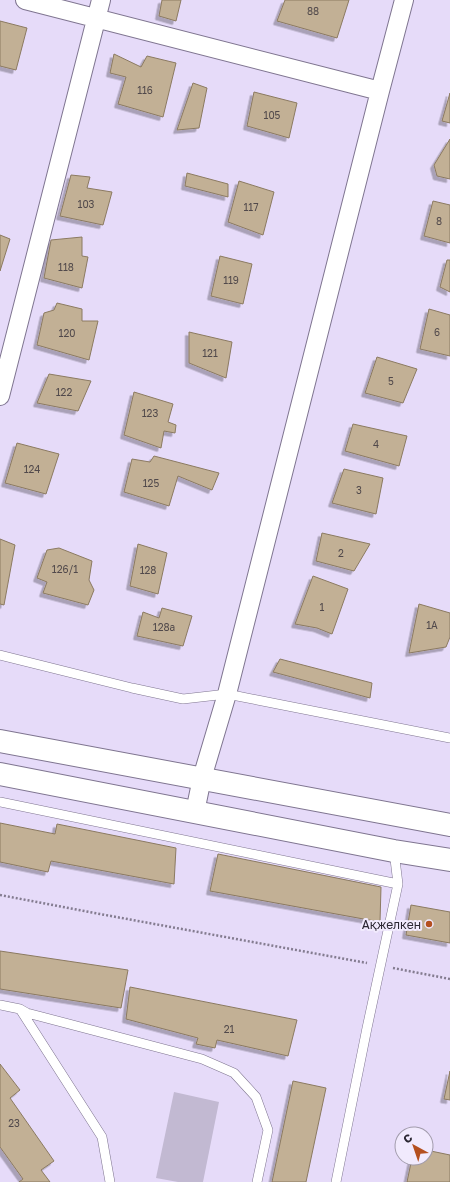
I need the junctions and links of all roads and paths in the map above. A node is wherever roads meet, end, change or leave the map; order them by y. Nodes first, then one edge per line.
1 (25, 0) edge
2 (101, 0) edge
3 (404, 0) edge
4 (96, 18) junction
5 (380, 91) junction
6 (0, 396) edge
7 (0, 654) edge
8 (227, 694) junction
9 (450, 738) edge
10 (0, 741) edge
11 (0, 774) edge
12 (202, 778) junction
13 (0, 802) edge
14 (195, 812) junction
15 (450, 825) edge
16 (394, 851) junction
17 (450, 860) edge
18 (398, 884) junction
19 (0, 895) edge
20 (381, 966) junction
21 (450, 979) edge
22 (0, 1005) edge
23 (20, 1009) junction
24 (110, 1182) edge
25 (257, 1182) edge
26 (336, 1182) edge

1 - 4 street
2 - 4 street
3 - 5 street
4 - 5 street
4 - 6 street
5 - 8 street
7 - 8 lane
8 - 9 lane
8 - 12 street
10 - 12 main road
11 - 14 main road
12 - 14 street
12 - 15 main road
13 - 18 lane
14 - 16 main road
16 - 17 main road
16 - 18 lane
18 - 20 lane
19 - 20 path
20 - 21 path
20 - 26 lane
22 - 23 lane
23 - 24 lane
23 - 25 lane

